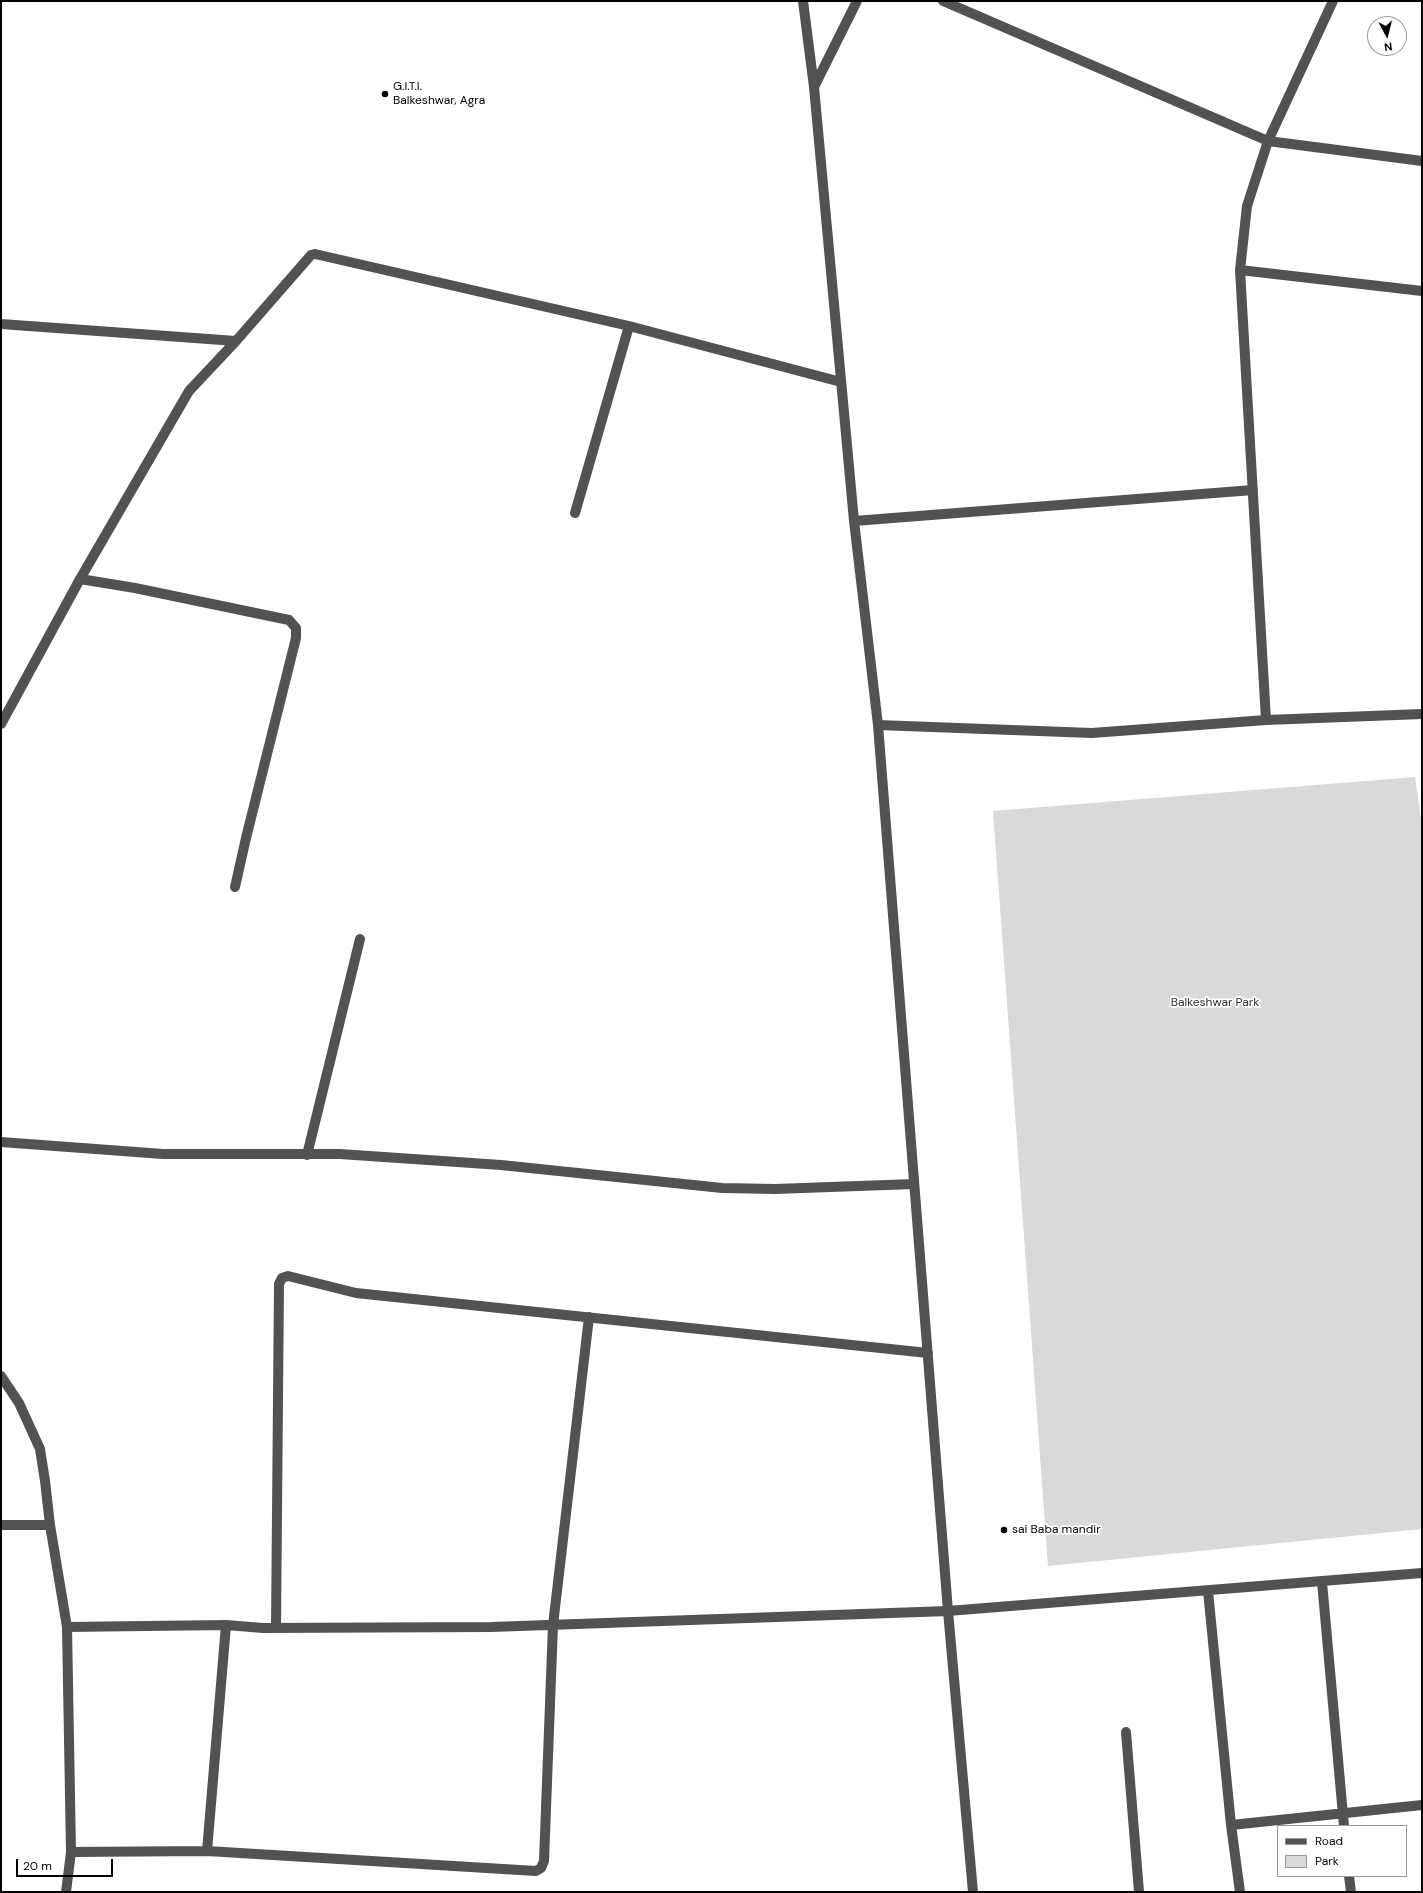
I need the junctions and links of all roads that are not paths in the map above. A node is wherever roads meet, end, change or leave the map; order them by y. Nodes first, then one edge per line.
1 (803, 1) edge
2 (857, 1) edge
3 (942, 1) edge
4 (1333, 1) edge
5 (814, 87) junction
6 (1268, 142) junction
7 (1422, 161) edge
8 (1240, 270) junction
9 (1422, 291) edge
10 (1, 324) edge
11 (629, 326) junction
12 (236, 341) junction
13 (841, 382) junction
14 (1253, 490) junction
15 (575, 513) dead end
16 (854, 521) junction
17 (80, 579) junction
18 (1422, 714) edge
19 (1266, 720) junction
20 (1, 724) edge
21 (878, 725) junction
22 (235, 887) dead end
23 (360, 939) dead end
24 (1, 1142) edge
25 (307, 1155) junction
26 (914, 1184) junction
27 (589, 1317) junction
28 (928, 1353) junction
29 (1, 1376) edge
30 (1, 1525) edge
31 (50, 1525) junction
32 (1422, 1573) edge
33 (1322, 1582) junction
34 (1208, 1591) junction
35 (948, 1611) junction
36 (226, 1625) junction
37 (553, 1625) junction
38 (67, 1627) junction
39 (276, 1628) junction
40 (1126, 1732) dead end
41 (1422, 1805) edge
42 (1342, 1813) junction
43 (1231, 1825) junction
44 (1344, 1825) edge
45 (207, 1851) junction
46 (71, 1852) junction
47 (1349, 1877) edge
48 (66, 1892) edge
49 (973, 1892) edge
50 (1139, 1892) edge
51 (1240, 1892) edge
52 (1351, 1892) edge

1 - 5 street
2 - 5 street
3 - 6 street
4 - 6 street
5 - 13 street
6 - 7 street
6 - 8 street
8 - 9 street
8 - 14 street
10 - 12 street
11 - 12 street
11 - 13 street
11 - 15 street
12 - 17 street
13 - 16 street
14 - 16 street
14 - 19 street
16 - 21 street
17 - 20 street
17 - 22 street
18 - 19 street
19 - 21 street
21 - 26 street
23 - 25 street
24 - 25 street
25 - 26 street
26 - 28 street
27 - 28 street
27 - 37 street
27 - 39 street
28 - 35 street
29 - 31 street
30 - 31 street
31 - 38 street
32 - 33 street
33 - 34 street
33 - 42 street
34 - 35 street
34 - 43 street
35 - 37 street
35 - 49 street
36 - 38 street
36 - 39 street
36 - 45 street
37 - 39 street
37 - 45 street
38 - 46 street
40 - 50 street
41 - 42 street
42 - 43 street
42 - 44 street
43 - 51 street
45 - 46 street
46 - 48 street
47 - 52 street

